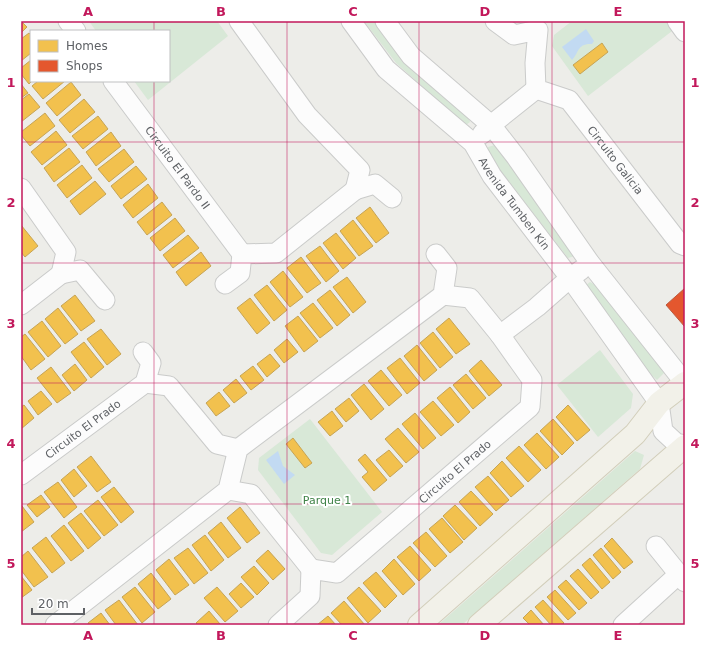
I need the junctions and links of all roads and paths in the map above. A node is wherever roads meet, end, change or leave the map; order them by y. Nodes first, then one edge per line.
1 (68, 21) edge
2 (239, 21) edge
3 (351, 21) edge
4 (385, 21) edge
5 (495, 21) edge
6 (677, 21) edge
7 (544, 25) edge
8 (75, 30) edge
9 (685, 32) edge
10 (114, 82) edge
11 (536, 89) junction
12 (491, 125) junction
13 (473, 143) junction
14 (21, 188) edge
15 (355, 190) junction
16 (392, 198) dead end
17 (685, 246) edge
18 (242, 254) junction
19 (436, 254) dead end
20 (590, 264) junction
21 (61, 274) junction
22 (570, 278) junction
23 (225, 284) dead end
24 (443, 295) junction
25 (105, 300) dead end
26 (21, 305) edge
27 (500, 335) junction
28 (143, 352) dead end
29 (145, 383) junction
30 (685, 383) edge
31 (659, 403) junction
32 (685, 446) edge
33 (238, 450) junction
34 (21, 475) edge
35 (228, 490) junction
36 (656, 546) dead end
37 (311, 569) junction
38 (682, 578) edge
39 (55, 625) edge
40 (278, 625) edge
41 (419, 625) edge
42 (479, 625) edge
43 (622, 625) edge

1 - 8 street
2 - 15 street
3 - 13 street, Avenida Tumben Kin
4 - 12 street
5 - 7 street
6 - 9 street
7 - 11 street
10 - 18 street, Circuito El Pardo II
11 - 12 street
11 - 17 street, Circuito Galicia
12 - 13 street
12 - 20 street
13 - 22 street, Avenida Tumben Kin
14 - 21 street
15 - 16 street
15 - 18 street
18 - 23 street
19 - 24 street
20 - 22 street
20 - 30 street
21 - 25 street
21 - 26 street
22 - 27 street
22 - 31 street, Avenida Tumben Kin
24 - 27 street, Circuito El Prado
24 - 33 street
27 - 37 street, Circuito El Prado
28 - 29 street
29 - 33 street
29 - 34 street, Circuito El Prado
30 - 31 main road
31 - 32 street
31 - 41 main road
32 - 42 main road
33 - 35 street
35 - 37 street
35 - 39 street
36 - 38 street
37 - 40 street
38 - 43 street

